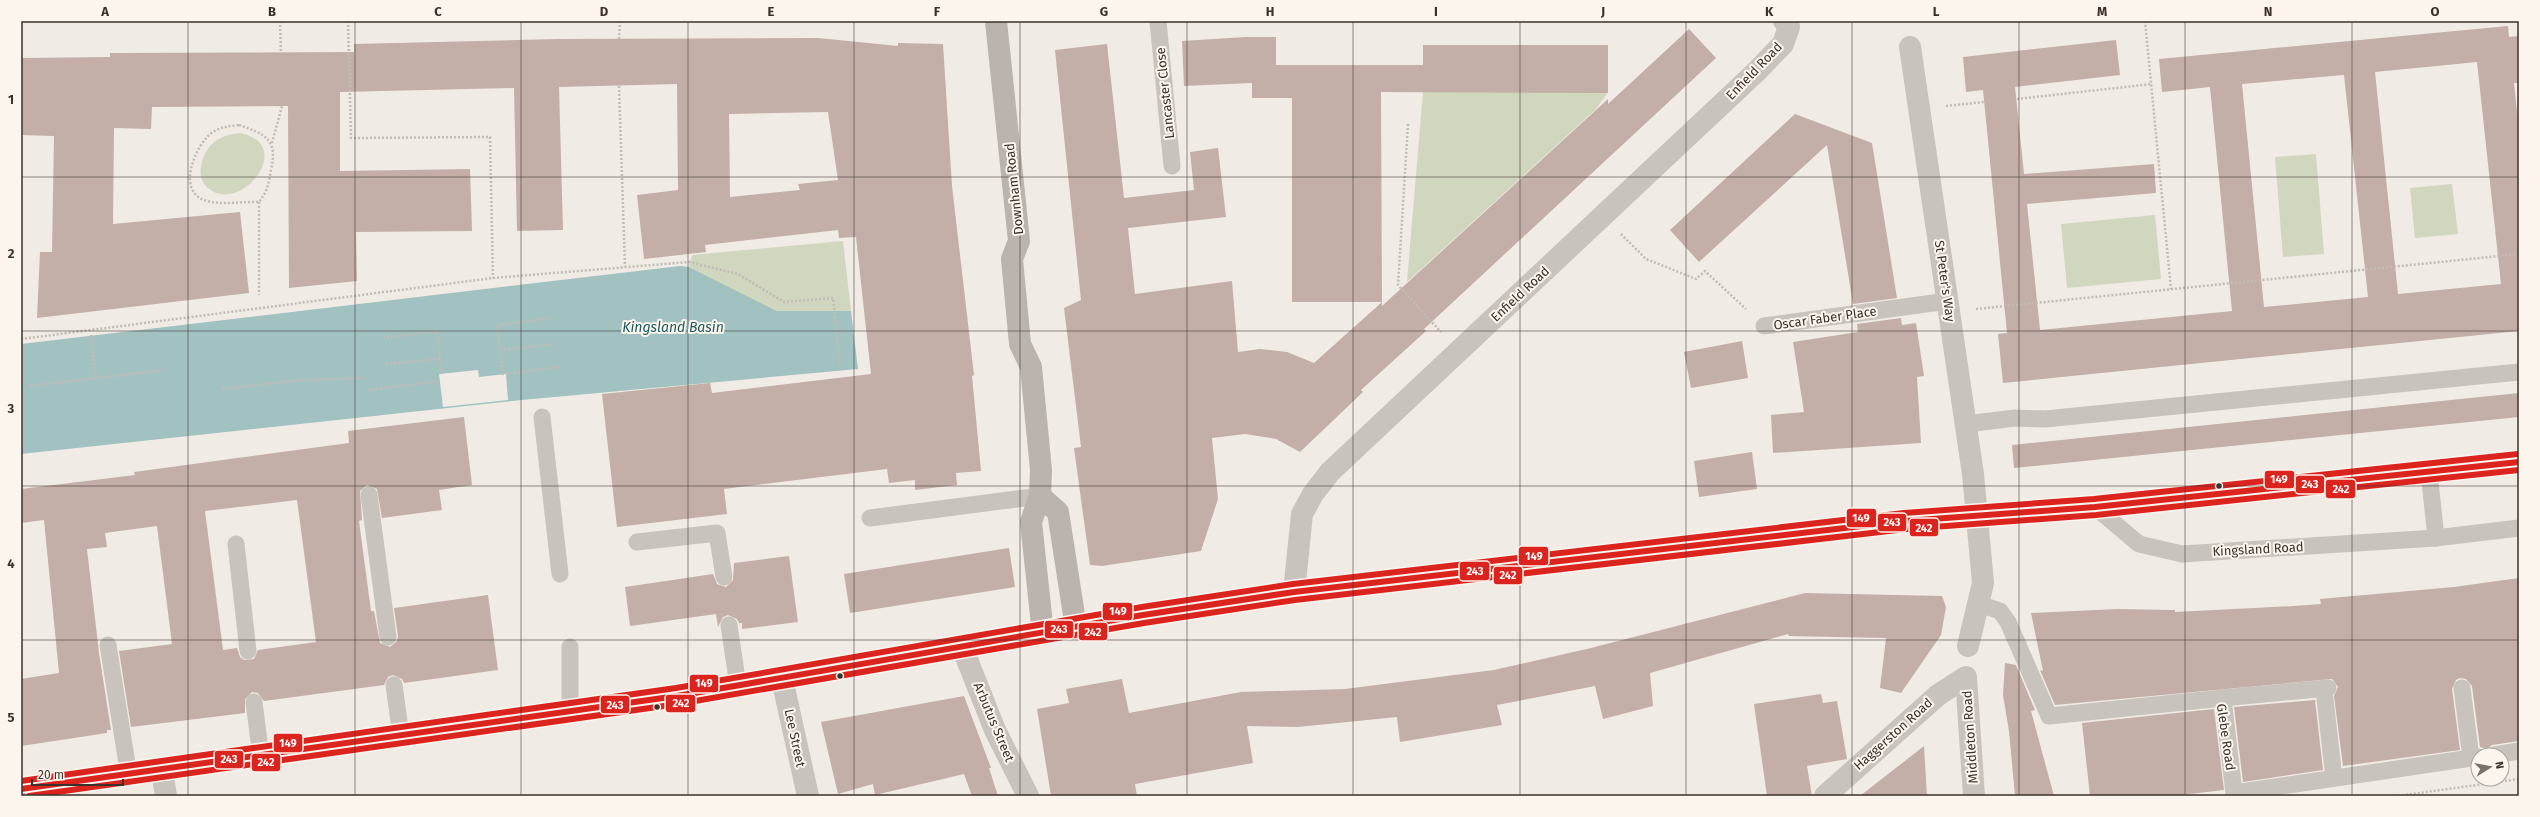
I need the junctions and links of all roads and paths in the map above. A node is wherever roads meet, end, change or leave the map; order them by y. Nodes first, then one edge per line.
1 (280, 21) edge
2 (348, 21) edge
3 (620, 21) edge
4 (996, 21) edge
5 (1158, 21) edge
6 (1784, 21) edge
7 (2145, 21) edge
8 (619, 39) dead end
9 (1910, 47) dead end
10 (281, 52) dead end
11 (2152, 84) junction
12 (619, 86) dead end
13 (2017, 99) dead end
14 (1984, 102) dead end
15 (282, 106) dead end
16 (1945, 106) dead end
17 (1408, 124) dead end
18 (272, 144) junction
19 (1172, 166) dead end
20 (259, 202) junction
21 (1603, 216) junction
22 (2519, 254) edge
23 (625, 267) junction
24 (493, 278) junction
25 (2171, 289) junction
26 (259, 295) dead end
27 (1949, 306) junction
28 (551, 318) dead end
29 (1435, 326) dead end
30 (1764, 326) joint
31 (91, 335) dead end
32 (384, 338) dead end
33 (21, 339) edge
34 (555, 344) dead end
35 (500, 350) junction
36 (440, 358) junction
37 (386, 364) dead end
38 (840, 364) dead end
39 (559, 367) dead end
40 (166, 370) dead end
41 (2519, 372) edge
42 (442, 374) dead end
43 (96, 378) junction
44 (364, 378) dead end
45 (440, 381) dead end
46 (30, 386) dead end
47 (222, 389) dead end
48 (368, 390) dead end
49 (542, 417) dead end
50 (1966, 424) junction
51 (2519, 462) edge
52 (2429, 472) junction
53 (369, 495) dead end
54 (1040, 496) junction
55 (2094, 508) junction
56 (1977, 514) junction
57 (870, 518) dead end
58 (2519, 528) edge
59 (2436, 538) junction
60 (637, 542) dead end
61 (236, 544) dead end
62 (560, 574) dead end
63 (724, 577) dead end
64 (1294, 592) junction
65 (1979, 604) junction
66 (729, 625) dead end
67 (1076, 628) junction
68 (1043, 634) junction
69 (388, 637) dead end
70 (108, 645) dead end
71 (1968, 646) dead end
72 (570, 647) dead end
73 (962, 647) junction
74 (248, 651) dead end
75 (1966, 677) joint
76 (782, 679) junction
77 (394, 685) dead end
78 (738, 686) junction
79 (2462, 688) dead end
80 (2223, 698) junction
81 (254, 702) dead end
82 (570, 711) junction
83 (401, 736) junction
84 (2473, 747) edge
85 (261, 756) junction
86 (2470, 759) edge
87 (162, 771) junction
88 (129, 776) junction
89 (2334, 778) junction
90 (2519, 780) edge
91 (21, 789) edge
92 (166, 796) edge
93 (808, 796) edge
94 (1028, 796) edge
95 (1825, 796) edge
96 (1974, 796) edge
97 (2398, 796) edge

1 - 10 path
2 - 24 path
3 - 8 path
4 - 54 street, Downham Road
5 - 19 lane, Lancaster Close
6 - 21 street, Enfield Road
7 - 11 path
9 - 27 street, St Peter's Way
11 - 13 path
11 - 25 path
12 - 23 path
14 - 16 path
15 - 18 path
17 - 29 path
18 - 20 path
18 - 20 path
20 - 26 path
21 - 30 path, Oscar Faber Place
21 - 64 street, Enfield Road
22 - 25 path
23 - 24 path
23 - 38 path
24 - 33 path
25 - 27 path
27 - 30 lane, Oscar Faber Place
27 - 50 street, St Peter's Way
28 - 35 path
31 - 43 path
32 - 36 path
34 - 35 path
35 - 39 path
36 - 37 path
36 - 42 path
40 - 43 path
41 - 50 lane
43 - 46 path
44 - 47 path
45 - 48 path
49 - 62 lane
50 - 56 street, St Peter's Way
51 - 52 highway
52 - 55 highway
52 - 59 lane
53 - 69 lane
54 - 57 lane
54 - 67 street
54 - 68 street, Downham Road
55 - 56 highway
55 - 59 lane, Kingsland Road
56 - 64 highway
56 - 65 street
58 - 59 lane, Kingsland Road
60 - 63 lane
61 - 74 lane
64 - 67 highway
65 - 71 street
65 - 80 lane, Glebe Road
66 - 78 lane
67 - 68 highway
68 - 73 highway
70 - 88 lane
72 - 82 lane
73 - 76 highway
73 - 94 street, Arbutus Street
75 - 95 street, Haggerston Road
75 - 96 street, Middleton Road
76 - 78 highway
76 - 93 street, Lee Street
77 - 83 lane
78 - 82 highway
79 - 84 lane
80 - 89 lane
80 - 89 lane, Glebe Road
81 - 85 lane
82 - 83 highway
83 - 85 highway
85 - 87 highway
86 - 89 lane, Glebe Road
87 - 88 highway
87 - 92 street
88 - 91 highway
90 - 97 path

